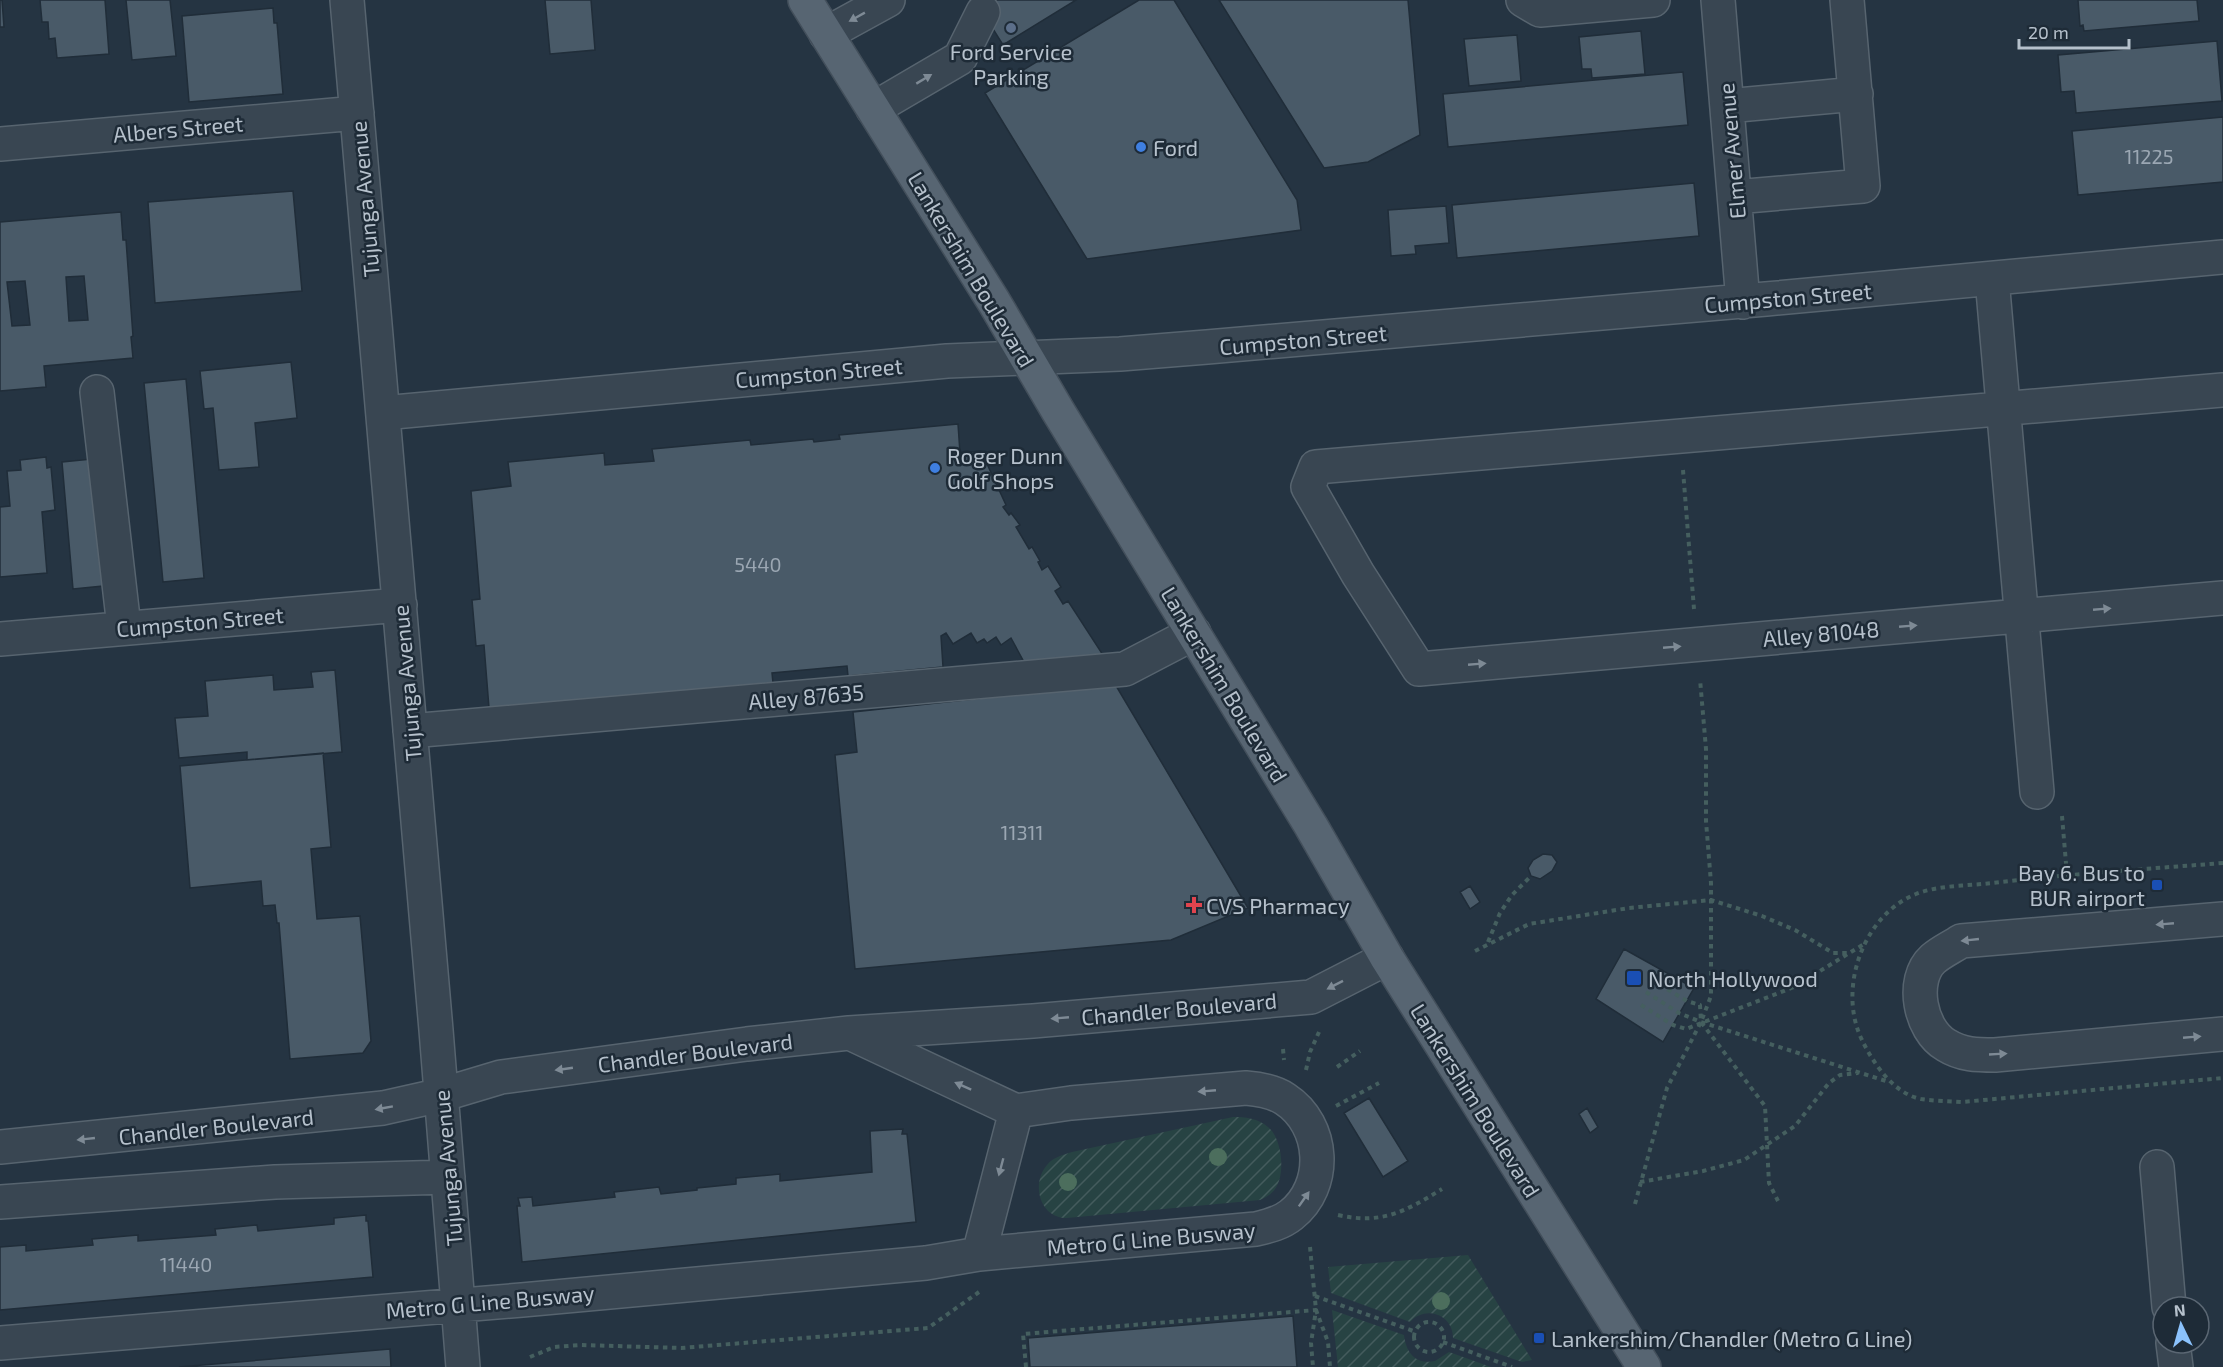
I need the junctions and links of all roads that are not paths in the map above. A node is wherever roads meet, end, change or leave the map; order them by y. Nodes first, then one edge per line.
1 (347, 0) edge
2 (805, 0) edge
3 (888, 0) edge
4 (1523, 0) edge
5 (1653, 0) edge
6 (1718, 0) edge
7 (1847, 0) edge
8 (983, 12) dead end
9 (826, 34) junction
10 (1856, 94) junction
11 (1727, 106) junction
12 (873, 109) junction
13 (357, 113) junction
14 (0, 144) edge
15 (1735, 197) junction
16 (2223, 258) edge
17 (1992, 279) junction
18 (1743, 302) junction
19 (1025, 356) junction
20 (2223, 390) edge
21 (97, 392) dead end
22 (2003, 410) junction
23 (383, 412) junction
24 (2223, 598) edge
25 (400, 605) junction
26 (2020, 616) junction
27 (124, 627) junction
28 (1194, 633) junction
29 (0, 639) edge
30 (410, 730) junction
31 (2037, 792) dead end
32 (2223, 919) edge
33 (1387, 958) junction
34 (849, 1033) junction
35 (2223, 1034) edge
36 (441, 1095) junction
37 (1016, 1111) junction
38 (0, 1148) edge
39 (2157, 1167) dead end
40 (448, 1177) junction
41 (0, 1202) edge
42 (979, 1254) junction
43 (2168, 1295) edge
44 (458, 1304) junction
45 (0, 1343) edge
46 (463, 1367) edge
47 (1644, 1367) edge

1 - 13 street, Tujunga Avenue
2 - 9 main road, Lankershim Boulevard
3 -> 9 street
4 - 5 street
6 - 11 street, Elmer Avenue
7 - 10 street
12 -> 8 street
9 - 12 main road, Lankershim Boulevard
10 - 11 street
10 - 15 street
11 - 15 street, Elmer Avenue
12 - 19 main road, Lankershim Boulevard
13 - 14 street, Albers Street
13 - 23 street, Tujunga Avenue
15 - 18 street, Elmer Avenue
16 - 17 street, Cumpston Street
17 - 18 street, Cumpston Street
17 - 22 street
18 - 19 street, Cumpston Street
19 - 23 street, Cumpston Street
19 - 28 main road, Lankershim Boulevard
20 - 22 street
21 - 27 street
22 - 26 street
22 -> 26 street, Alley 81048
23 - 25 street, Tujunga Avenue
26 -> 24 street, Alley 81048
25 - 27 street, Cumpston Street
25 - 30 street, Tujunga Avenue
26 - 31 street
27 - 29 street, Cumpston Street
28 - 30 street, Alley 87635
28 - 33 main road, Lankershim Boulevard
30 - 36 street, Tujunga Avenue
32 -> 35 street
33 -> 34 street, Chandler Boulevard
33 - 47 main road, Lankershim Boulevard
34 -> 36 street, Chandler Boulevard
37 -> 34 street
36 -> 38 street, Chandler Boulevard
36 - 40 street, Tujunga Avenue
37 -> 42 street
42 -> 37 street, Metro G Line Busway
39 - 43 street
40 - 41 street
40 - 44 street, Tujunga Avenue
42 - 44 street, Metro G Line Busway
44 - 45 street, Metro G Line Busway
44 - 46 street, Tujunga Avenue

